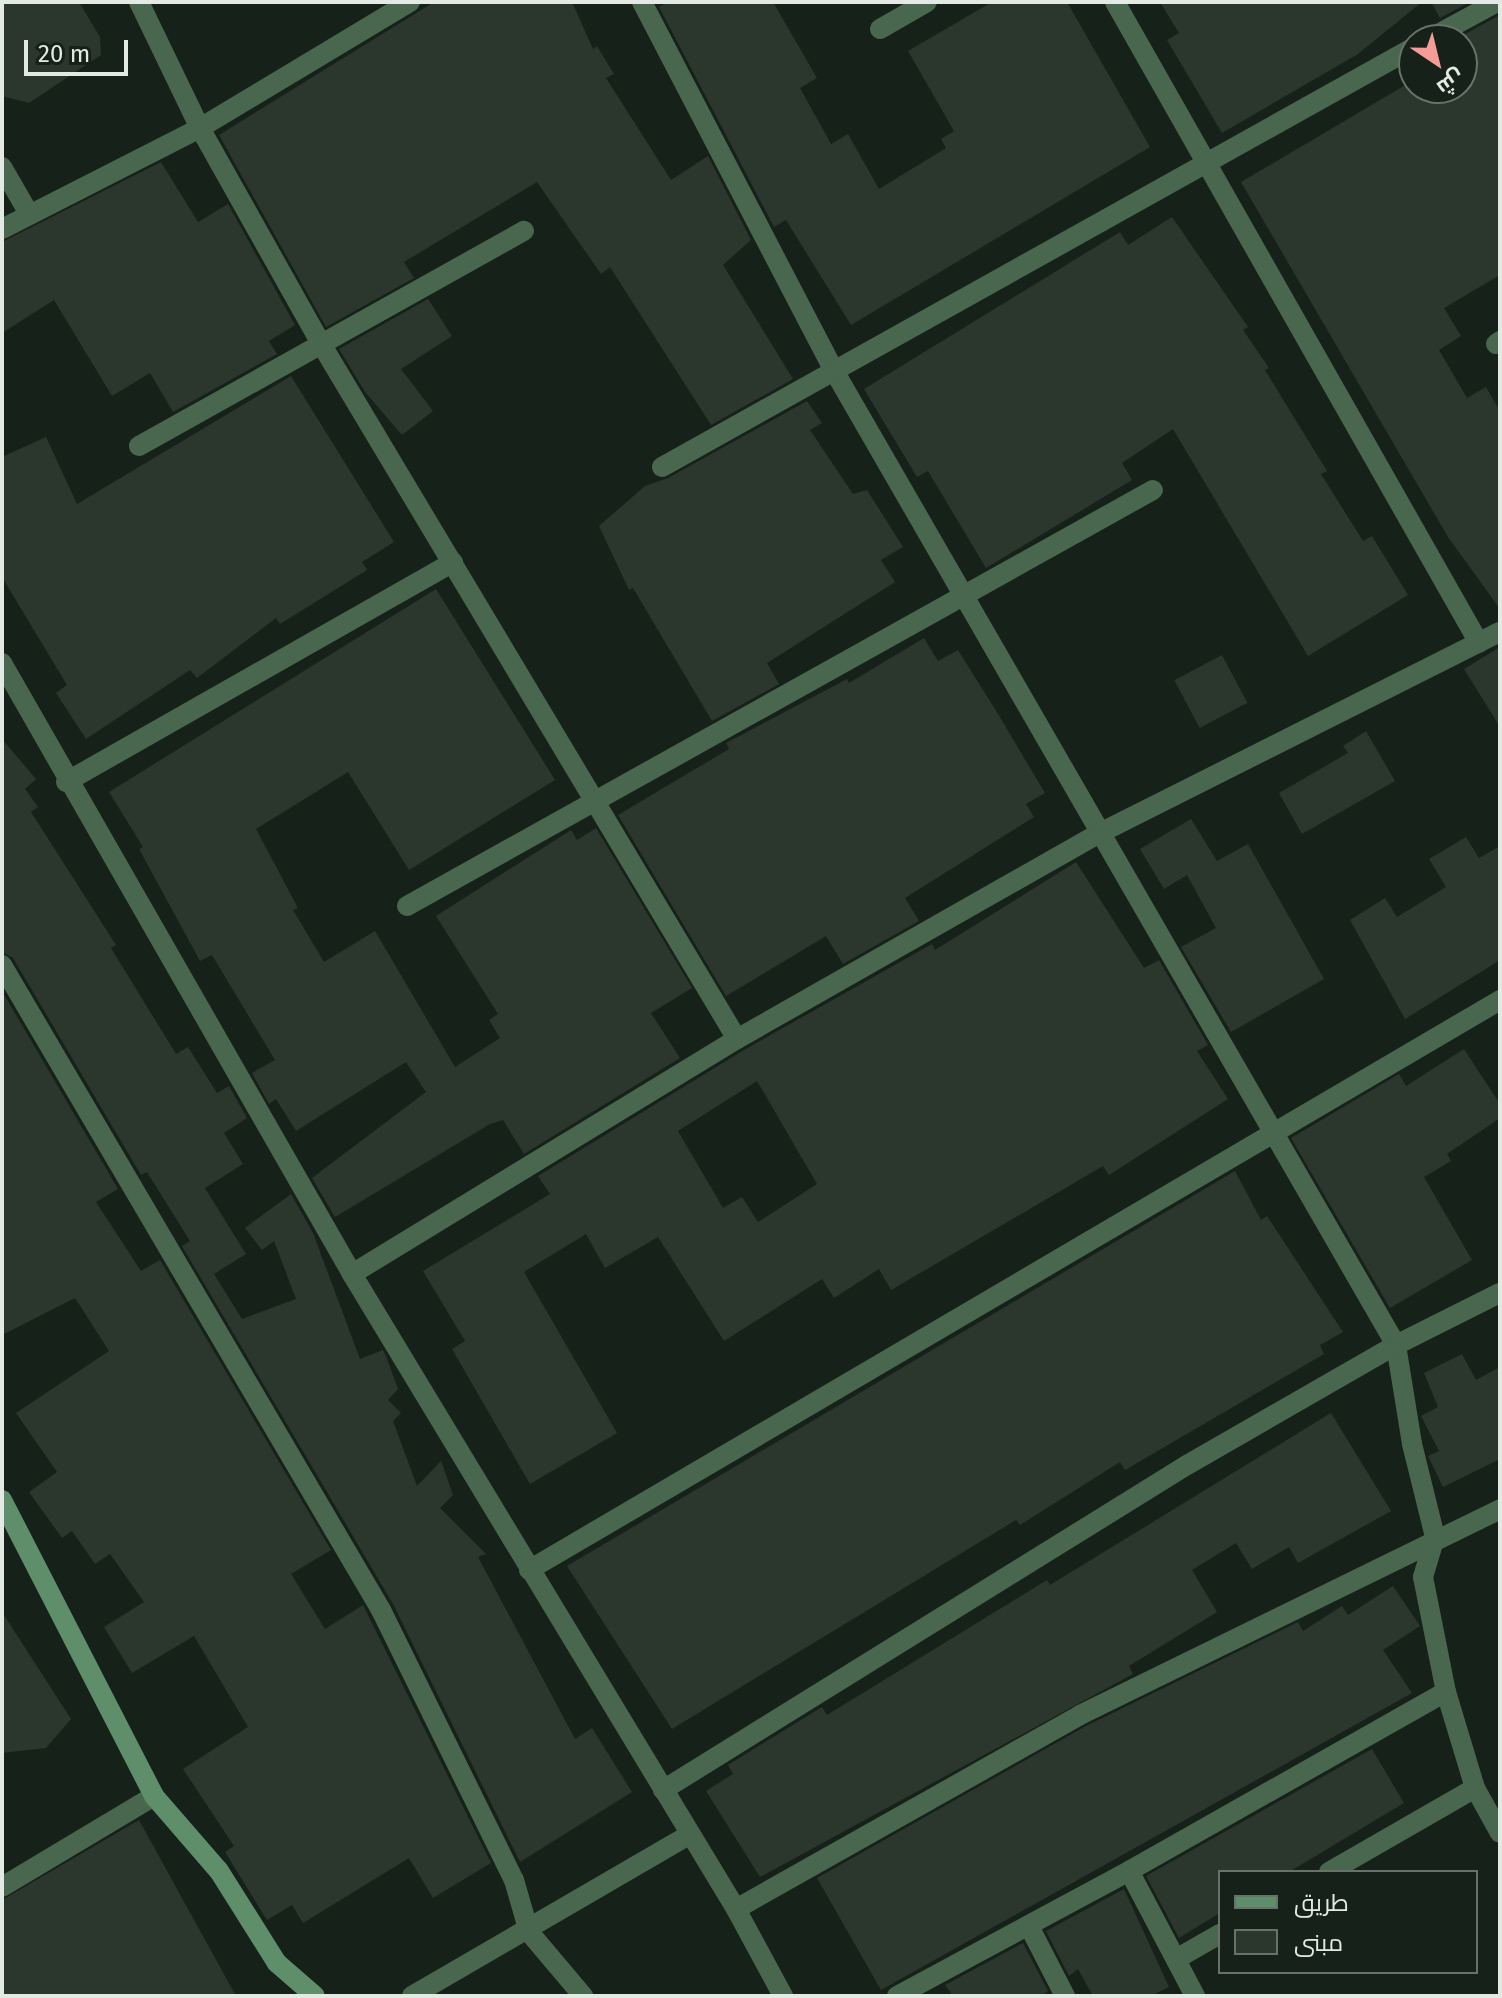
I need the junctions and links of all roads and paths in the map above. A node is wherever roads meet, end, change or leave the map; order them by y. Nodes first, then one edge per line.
1 (139, 2) edge
2 (410, 2) edge
3 (642, 2) edge
4 (927, 2) edge
5 (1115, 2) edge
6 (1497, 2) edge
7 (1456, 24) edge
8 (880, 29) dead end
9 (1398, 56) edge
10 (200, 128) junction
11 (1207, 159) junction
12 (2, 167) edge
13 (28, 212) junction
14 (2, 229) edge
15 (524, 231) dead end
16 (320, 342) junction
17 (833, 369) junction
18 (139, 446) dead end
19 (662, 467) dead end
20 (1153, 490) dead end
21 (453, 562) junction
22 (965, 594) junction
23 (1500, 632) edge
24 (1479, 643) junction
25 (2, 663) edge
26 (66, 782) junction
27 (595, 801) junction
28 (1102, 832) junction
29 (407, 906) dead end
30 (2, 965) edge
31 (1500, 1000) edge
32 (737, 1039) junction
33 (1270, 1133) junction
34 (352, 1274) junction
35 (1500, 1293) edge
36 (1396, 1345) junction
37 (2, 1500) edge
38 (1500, 1509) edge
39 (1435, 1537) junction
40 (529, 1570) junction
41 (1446, 1692) junction
42 (1475, 1788) junction
43 (663, 1790) junction
44 (154, 1796) junction
45 (1500, 1833) edge
46 (690, 1834) junction
47 (1332, 1870) edge
48 (1129, 1871) junction
49 (2, 1887) edge
50 (736, 1909) junction
51 (1029, 1926) junction
52 (529, 1932) junction
53 (1218, 1935) edge
54 (1176, 1959) junction
55 (928, 1989) edge
56 (315, 1996) edge
57 (412, 1996) edge
58 (583, 1996) edge
59 (783, 1996) edge
60 (897, 1996) edge
61 (1065, 1996) edge
62 (1195, 1996) edge

1 - 10 street
2 - 10 street
3 - 17 street
4 - 8 street
5 - 11 street
6 - 7 street
9 - 11 street
10 - 13 street
10 - 16 street
11 - 17 street
11 - 24 street
12 - 13 street
13 - 14 street
15 - 16 street
16 - 18 street
16 - 21 street
17 - 19 street
17 - 22 street
20 - 22 street
21 - 26 street
21 - 27 street
22 - 27 street
22 - 28 street
23 - 24 street
24 - 28 street
25 - 26 street
26 - 34 street
27 - 29 street
27 - 32 street
28 - 32 street
28 - 33 street
30 - 52 street
31 - 33 street
32 - 34 street
33 - 36 street
33 - 40 street
34 - 40 street
35 - 36 street
36 - 39 street
36 - 43 street
37 - 44 street
38 - 39 street
39 - 41 street
39 - 50 street
40 - 43 street
41 - 42 street
41 - 48 street
42 - 45 street
42 - 47 street
43 - 46 street
44 - 49 street
44 - 56 street
46 - 50 street
46 - 52 street
48 - 51 street
48 - 54 street
50 - 59 street
51 - 55 street
51 - 61 street
52 - 57 street
52 - 58 street
53 - 54 street
54 - 62 street
55 - 60 street

